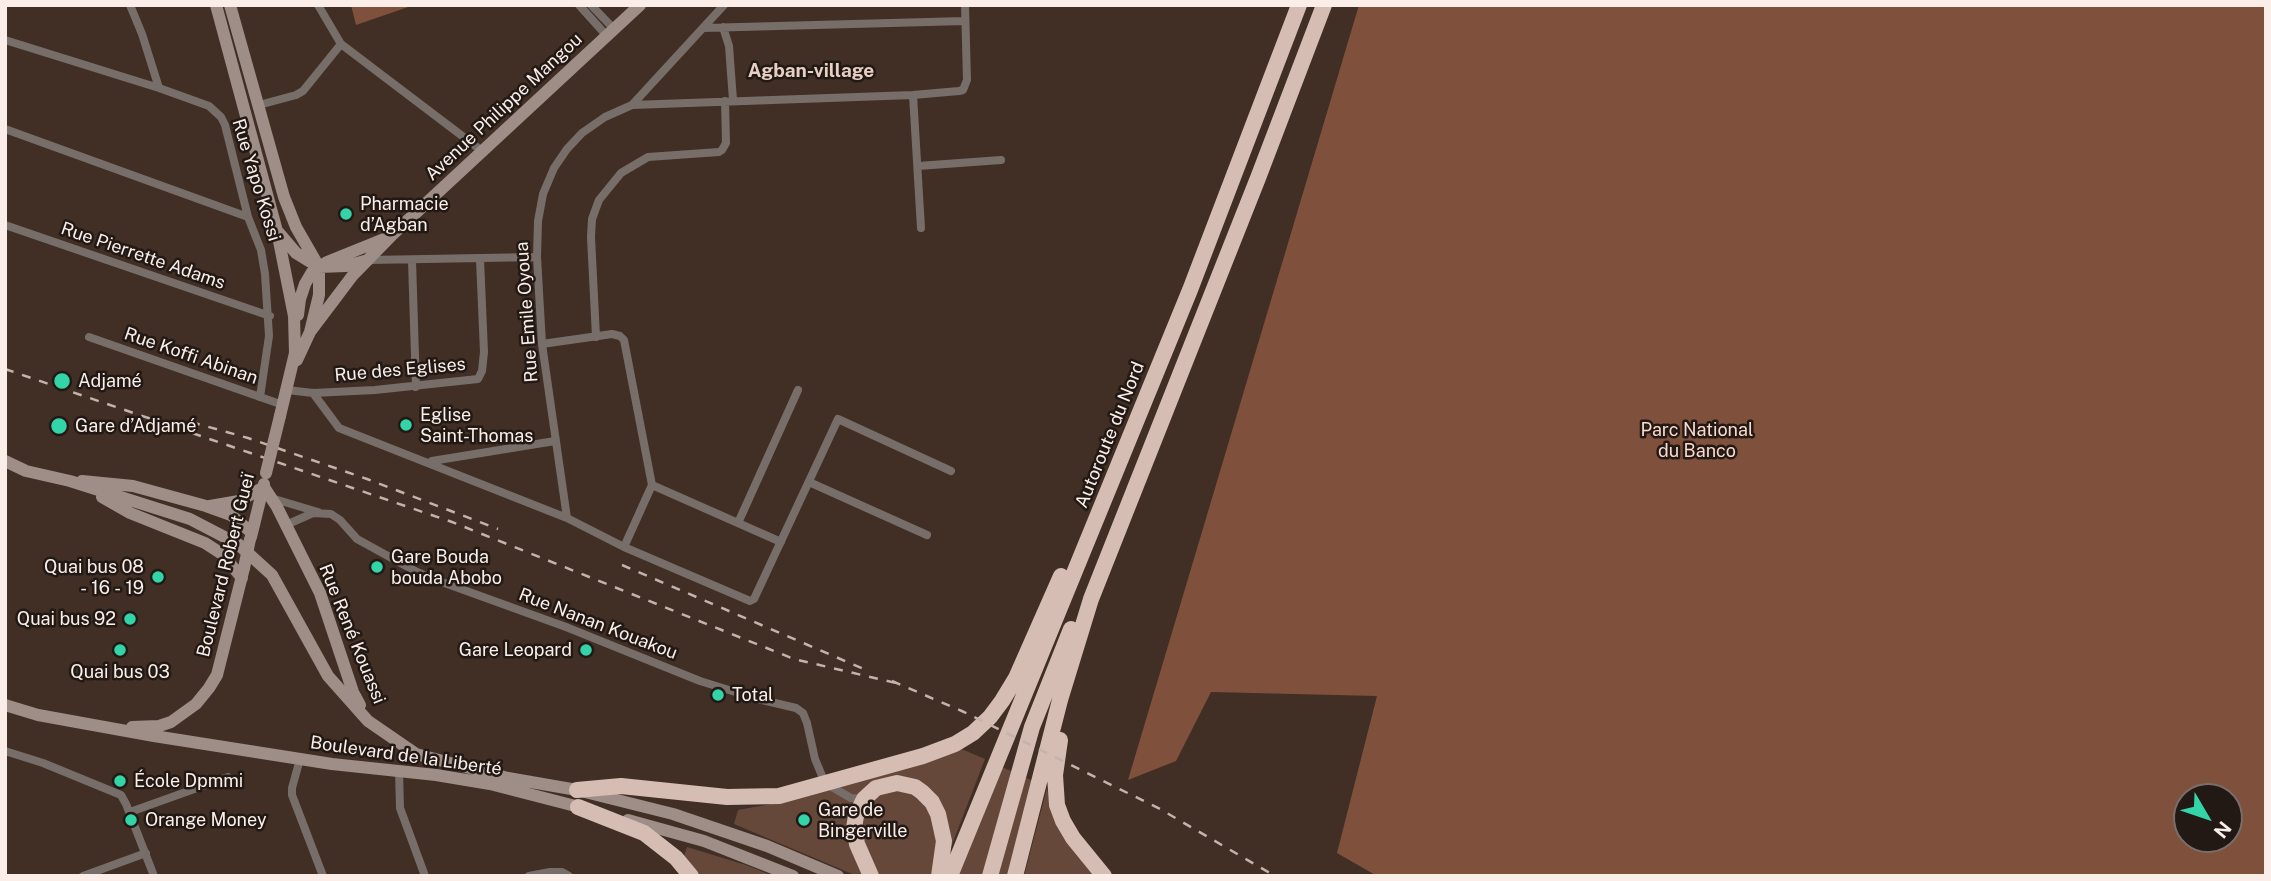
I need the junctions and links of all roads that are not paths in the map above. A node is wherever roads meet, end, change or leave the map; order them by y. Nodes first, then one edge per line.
1 (130, 5) edge
2 (216, 5) edge
3 (230, 5) edge
4 (318, 5) edge
5 (579, 5) edge
6 (591, 5) edge
7 (640, 5) edge
8 (724, 5) edge
9 (965, 5) edge
10 (1299, 5) edge
11 (1324, 5) edge
12 (965, 21) junction
13 (723, 26) junction
14 (703, 28) junction
15 (610, 32) junction
16 (5, 40) edge
17 (341, 44) junction
18 (159, 88) junction
19 (914, 95) junction
20 (729, 101) junction
21 (258, 105) junction
22 (632, 105) junction
23 (5, 130) edge
24 (482, 151) junction
25 (1001, 160) dead end
26 (918, 166) junction
27 (248, 216) junction
28 (5, 225) edge
29 (921, 228) dead end
30 (277, 231) junction
31 (393, 234) junction
32 (301, 237) junction
33 (338, 257) junction
34 (537, 257) junction
35 (480, 259) junction
36 (369, 260) junction
37 (412, 261) junction
38 (319, 267) junction
39 (270, 316) junction
40 (310, 332) junction
41 (296, 333) junction
42 (89, 337) dead end
43 (596, 337) junction
44 (542, 344) junction
45 (290, 373) junction
46 (416, 387) junction
47 (287, 390) junction
48 (798, 390) dead end
49 (313, 393) junction
50 (260, 397) junction
51 (282, 411) junction
52 (555, 441) junction
53 (5, 461) edge
54 (429, 462) junction
55 (5, 470) edge
56 (26, 471) junction
57 (951, 471) dead end
58 (70, 481) junction
59 (809, 482) junction
60 (1136, 482) junction
61 (652, 485) junction
62 (83, 486) junction
63 (264, 486) junction
64 (271, 498) junction
65 (206, 506) junction
66 (321, 512) junction
67 (567, 518) junction
68 (1095, 521) junction
69 (738, 523) junction
70 (286, 525) junction
71 (927, 535) dead end
72 (251, 536) junction
73 (781, 542) junction
74 (625, 547) junction
75 (241, 582) junction
76 (1060, 700) junction
77 (5, 705) edge
78 (368, 721) junction
79 (103, 728) junction
80 (5, 751) edge
81 (300, 759) junction
82 (399, 771) junction
83 (228, 777) dead end
84 (825, 783) junction
85 (578, 790) junction
86 (864, 799) junction
87 (578, 807) junction
88 (130, 812) junction
89 (146, 853) junction
90 (83, 876) edge
91 (154, 876) edge
92 (323, 876) edge
93 (425, 876) edge
94 (529, 876) edge
95 (569, 876) edge
96 (691, 876) edge
97 (793, 876) edge
98 (838, 876) edge
99 (871, 876) edge
100 (939, 876) edge
101 (950, 876) edge
102 (990, 876) edge
103 (1015, 876) edge
104 (1104, 876) edge

1 - 18 street
2 - 30 main road, Boulevard Robert Gueï
3 - 21 main road
4 - 17 street
5 - 15 street
6 - 15 street
7 - 15 main road, Avenue Philippe Mangou
8 - 14 street
9 - 12 street, Rue Emile Oyoua
10 - 68 highway, Autoroute du Nord
11 - 60 highway
12 - 13 street
12 - 19 street, Rue Emile Oyoua
13 - 14 street
13 - 20 street
14 - 22 street
15 - 24 main road, Avenue Philippe Mangou
16 - 18 street, Rue Yapo Kossi
17 - 21 street
17 - 24 street
18 - 27 street, Rue Yapo Kossi
19 - 20 street, Rue Emile Oyoua
19 - 26 street
20 - 22 street, Rue Emile Oyoua
20 - 43 street
21 - 32 main road
22 - 34 street, Rue Emile Oyoua
23 - 27 street
24 - 31 main road, Avenue Philippe Mangou
25 - 26 street
26 - 29 street
27 - 39 street, Rue Yapo Kossi
28 - 39 street, Rue Pierrette Adams
30 - 38 main road, Boulevard Robert Gueï
30 - 41 main road, Boulevard Robert Gueï
31 - 33 main road, Avenue Philippe Mangou
31 - 36 main road, Avenue Philippe Mangou
32 - 33 main road
32 - 38 main road
33 - 38 main road, Avenue Philippe Mangou
34 - 35 street
34 - 44 street, Rue Emile Oyoua
35 - 37 street
35 - 46 street, Rue des Eglises
36 - 37 street
36 - 38 main road
36 - 40 main road, Avenue Philippe Mangou
37 - 46 street
38 - 40 main road, Boulevard Robert Gueï
38 - 41 main road
39 - 50 street, Rue Yapo Kossi
40 - 45 main road, Boulevard Robert Gueï
41 - 45 main road, Boulevard Robert Gueï
42 - 50 street, Rue Koffi Abinan
43 - 44 street
43 - 61 street
44 - 52 street, Rue Emile Oyoua
45 - 47 main road, Boulevard Robert Gueï
46 - 49 street, Rue des Eglises
47 - 49 street, Rue des Eglises
47 - 51 main road, Boulevard Robert Gueï
48 - 69 street
49 - 54 street
50 - 51 street, Rue Koffi Abinan
51 - 63 main road, Boulevard Robert Gueï, bridge
52 - 54 street
52 - 67 street, Rue Emile Oyoua
53 - 56 main road
54 - 67 street
55 - 56 main road
56 - 58 main road
57 - 59 street
58 - 62 main road
58 - 65 main road
59 - 71 street
59 - 73 street
60 - 76 highway
60 - 102 highway
61 - 69 street
61 - 74 street
62 - 75 main road
62 - 78 main road
63 - 64 main road, Rue René Kouassi
63 - 65 main road
63 - 72 main road, Boulevard Robert Gueï
64 - 66 street
64 - 70 main road, Rue René Kouassi
65 - 72 main road
66 - 70 street
66 - 84 street, Rue Nanan Kouakou
67 - 74 street
68 - 84 highway
68 - 101 highway, Autoroute du Nord
69 - 73 street
70 - 78 main road, Rue René Kouassi
72 - 75 main road, Boulevard Robert Gueï, bridge
73 - 74 street
75 - 79 main road, Boulevard Robert Gueï
76 - 103 highway
76 - 104 highway
77 - 79 main road, Boulevard de la Liberté
78 - 85 main road
79 - 81 main road, Boulevard de la Liberté
80 - 88 street
81 - 82 main road, Boulevard de la Liberté
81 - 92 street
82 - 87 main road, Boulevard de la Liberté
82 - 93 street
83 - 88 street
84 - 85 highway
84 - 86 street
85 - 98 main road
86 - 99 highway
86 - 100 highway
87 - 96 highway
87 - 97 main road, Boulevard de la Liberté
88 - 89 street
89 - 90 street
89 - 91 street
94 - 95 street

